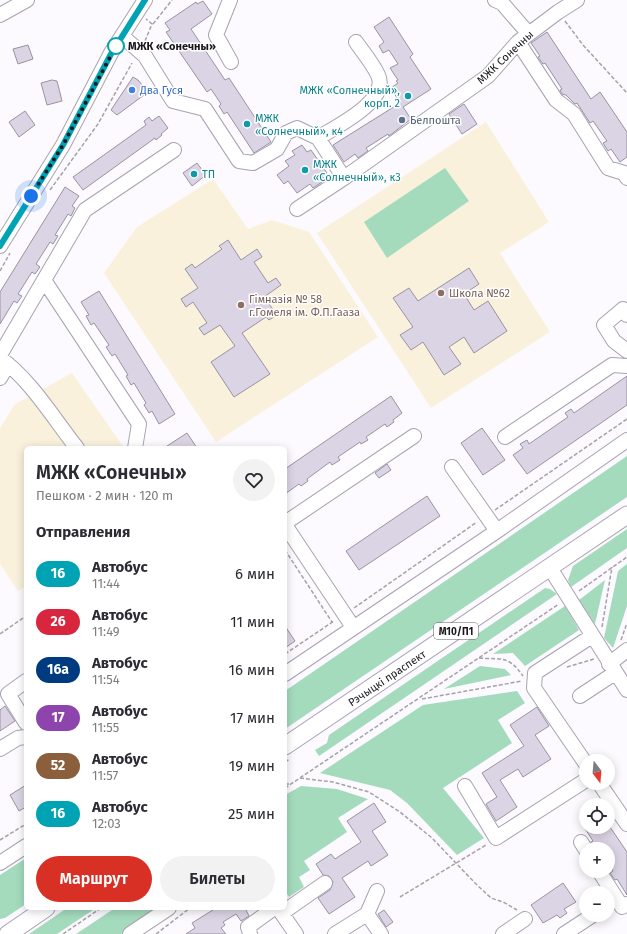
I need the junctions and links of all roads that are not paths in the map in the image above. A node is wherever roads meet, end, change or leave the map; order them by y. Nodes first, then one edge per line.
1 (26, 0) edge
2 (145, 0) edge
3 (228, 0) edge
4 (495, 0) edge
5 (577, 0) edge
6 (0, 16) edge
7 (122, 36) junction
8 (523, 38) junction
9 (356, 42) dead end
10 (231, 62) dead end
11 (318, 138) junction
12 (174, 150) dead end
13 (344, 178) junction
14 (627, 178) edge
15 (297, 209) dead end
16 (6, 248) edge
17 (44, 280) junction
18 (627, 315) edge
19 (626, 346) edge
20 (3, 359) edge
21 (627, 366) edge
22 (0, 378) edge
23 (414, 436) dead end
24 (506, 437) dead end
25 (627, 440) edge
26 (74, 446) edge
27 (135, 446) edge
28 (452, 467) dead end
29 (627, 515) edge
30 (287, 523) edge
31 (287, 528) edge
32 (497, 531) junction
33 (550, 568) junction
34 (353, 627) junction
35 (592, 636) junction
36 (627, 650) edge
37 (609, 664) junction
38 (287, 673) edge
39 (24, 683) edge
40 (627, 690) edge
41 (580, 696) dead end
42 (24, 720) edge
43 (24, 737) edge
44 (287, 745) edge
45 (0, 749) edge
46 (579, 754) edge
47 (579, 785) edge
48 (465, 786) dead end
49 (604, 790) edge
50 (627, 824) edge
51 (24, 847) edge
52 (0, 863) edge
53 (603, 878) edge
54 (325, 883) dead end
55 (377, 891) dead end
56 (617, 903) edge
57 (287, 905) edge
58 (43, 910) edge
59 (166, 910) edge
60 (278, 910) edge
61 (367, 914) junction
62 (525, 919) road end
63 (582, 922) edge
64 (8, 934) edge
65 (130, 934) edge
66 (250, 934) edge
67 (296, 934) edge
68 (335, 934) edge
69 (381, 934) edge
70 (503, 934) edge
71 (564, 934) edge

1 - 6 street
2 - 7 street
3 - 10 street
4 - 8 street
5 - 8 street, МЖК Сонечны
7 - 11 street
7 - 16 street
8 - 13 street, МЖК Сонечны
8 - 14 street
9 - 11 street
11 - 13 street
12 - 17 street
13 - 15 street, МЖК Сонечны
17 - 20 street
17 - 27 street
18 - 19 street
20 - 22 street
20 - 26 street
21 - 24 street
23 - 30 street
25 - 32 street
28 - 32 street
29 - 33 main road, Рэчыцкі праспект / М10/П1
31 - 34 street
32 - 34 street
33 - 35 street
33 - 44 main road, Рэчыцкі праспект / М10/П1
34 - 38 street
35 - 37 street
35 - 46 street
36 - 37 street
37 - 40 street
37 - 41 street
39 - 42 street
43 - 45 street
47 - 48 street
49 - 50 street
51 - 52 street
53 - 56 street
54 - 57 street
55 - 61 street
58 - 64 main road
59 - 65 street
60 - 66 street
60 - 67 street
61 - 68 street
61 - 69 street
62 - 70 street
63 - 71 street

